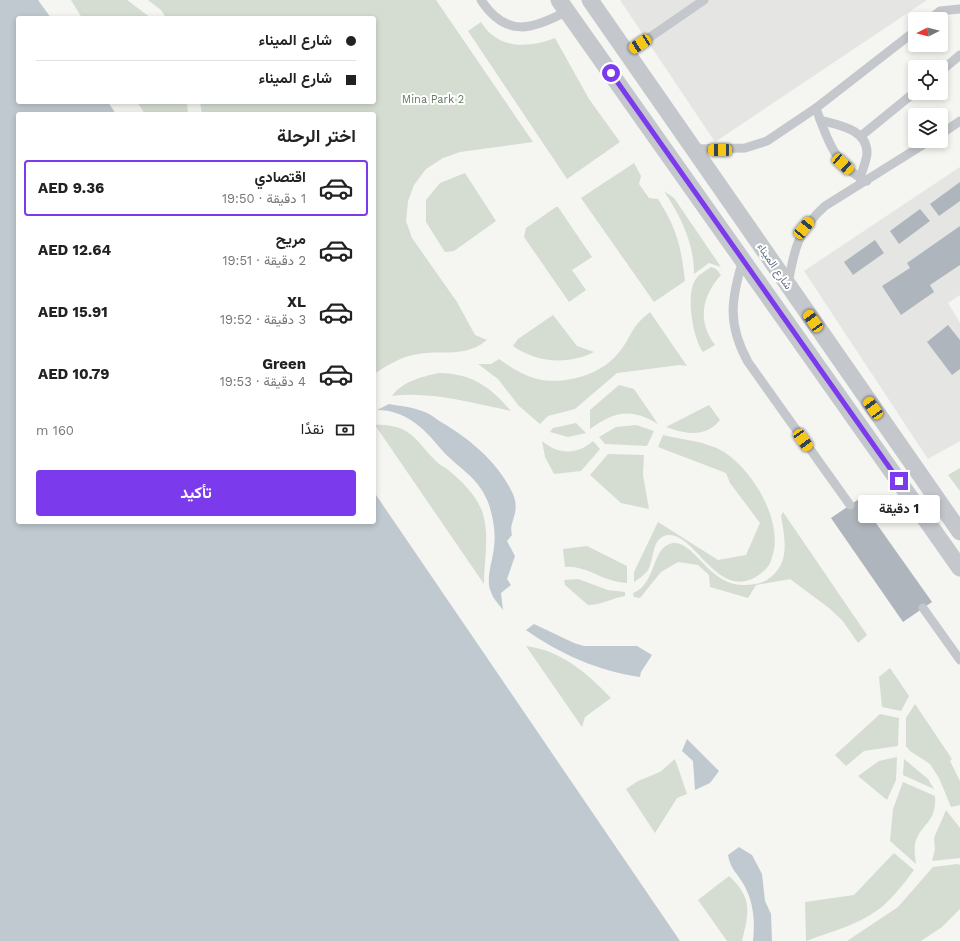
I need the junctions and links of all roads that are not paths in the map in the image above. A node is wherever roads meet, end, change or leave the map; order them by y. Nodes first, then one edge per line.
1 (481, 0) edge
2 (590, 0) edge
3 (704, 0) edge
4 (563, 5) edge
5 (960, 9) edge
6 (939, 12) edge
7 (908, 36) edge
8 (627, 53) junction
9 (960, 55) edge
10 (948, 65) edge
11 (908, 98) edge
12 (816, 108) junction
13 (820, 120) junction
14 (960, 121) edge
15 (948, 129) edge
16 (861, 136) junction
17 (918, 148) edge
18 (695, 149) junction
19 (864, 180) junction
20 (744, 260) junction
21 (788, 285) junction
22 (771, 299) junction
23 (850, 505) dead end
24 (960, 532) edge
25 (960, 568) edge
26 (923, 608) dead end
27 (960, 660) edge

1 - 4 lane
2 - 8 street, شارع الميناء
3 - 8 lane
4 - 20 street, شارع الميناء
5 - 6 lane
7 - 12 lane
8 - 18 street, شارع الميناء
9 - 10 lane
11 - 16 lane
12 - 13 lane
12 - 18 lane
13 - 16 lane
13 - 19 lane
14 - 15 lane
16 - 19 lane
17 - 19 lane
18 - 21 street, شارع الميناء
19 - 21 lane
20 - 22 street, شارع الميناء
20 - 23 lane
21 - 22 street
21 - 24 street, شارع الميناء
22 - 25 street, شارع الميناء
26 - 27 lane

